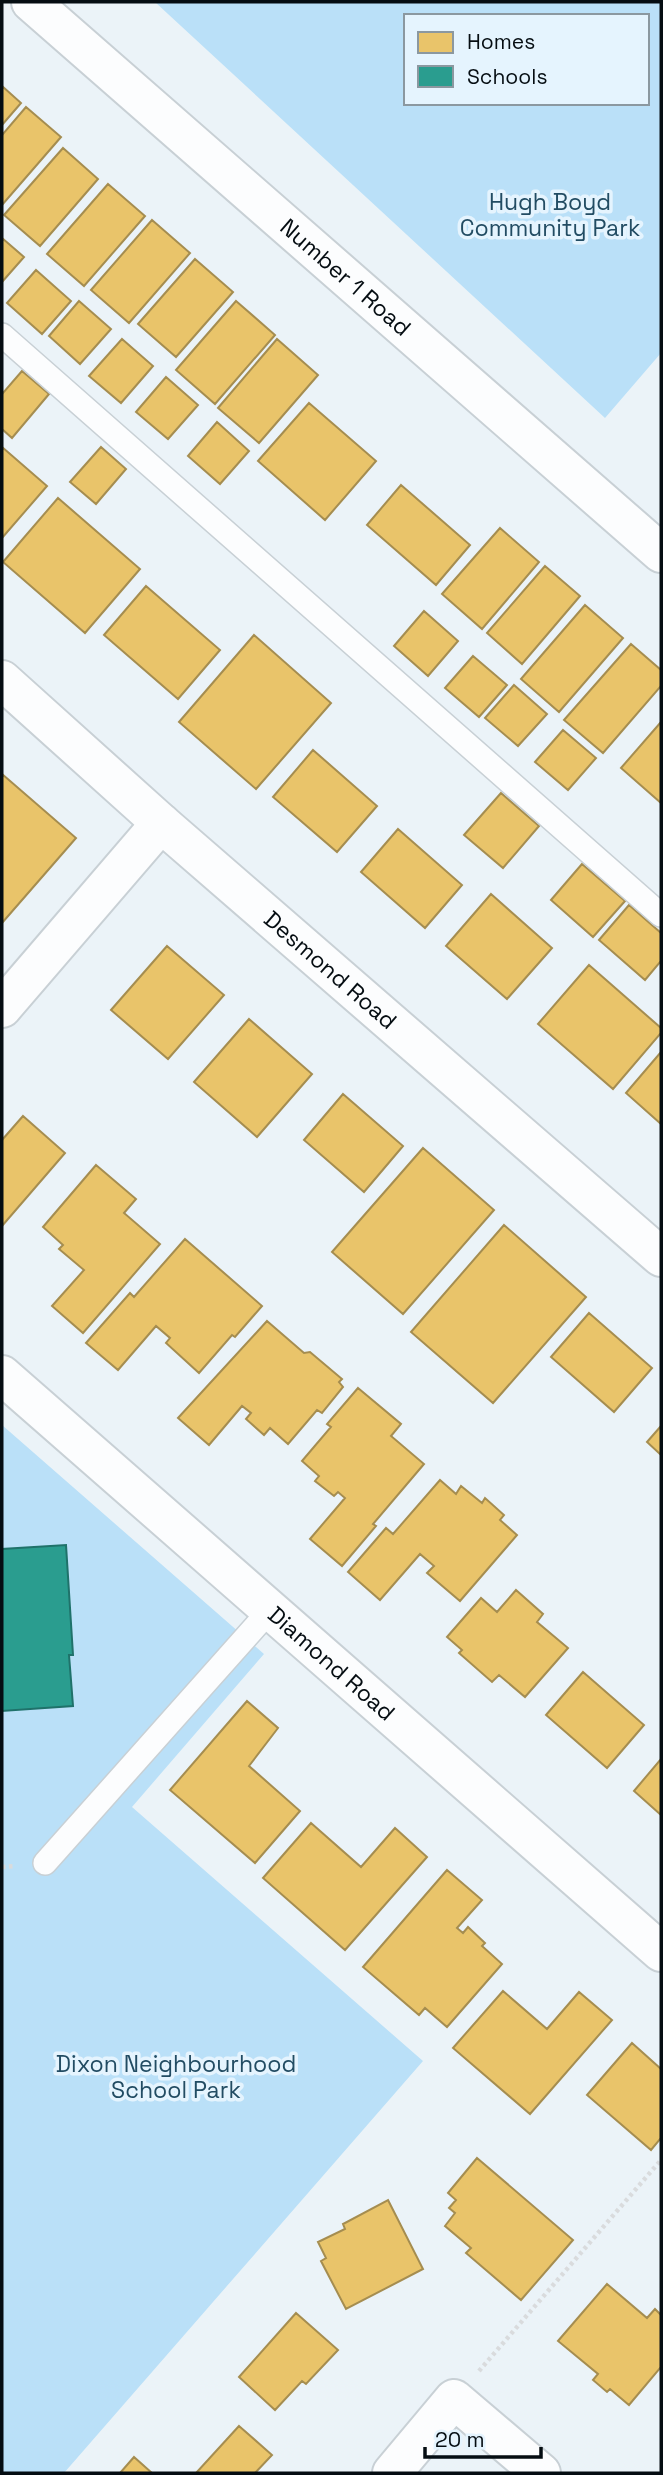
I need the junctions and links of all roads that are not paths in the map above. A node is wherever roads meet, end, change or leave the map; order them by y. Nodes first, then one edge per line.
1 (31, 2) edge
2 (2, 335) edge
3 (661, 552) edge
4 (2, 681) edge
5 (161, 823) junction
6 (661, 915) edge
7 (2, 1008) edge
8 (661, 1257) edge
9 (2, 1375) edge
10 (271, 1609) junction
11 (45, 1863) dead end
12 (661, 1952) edge
13 (391, 2473) edge
14 (541, 2473) edge

1 - 3 street, Number 1 Road
2 - 6 lane
4 - 5 street, Desmond Road
5 - 7 street
5 - 8 street, Desmond Road
9 - 10 street, Diamond Road
10 - 11 lane
10 - 12 street, Diamond Road
13 - 14 street

